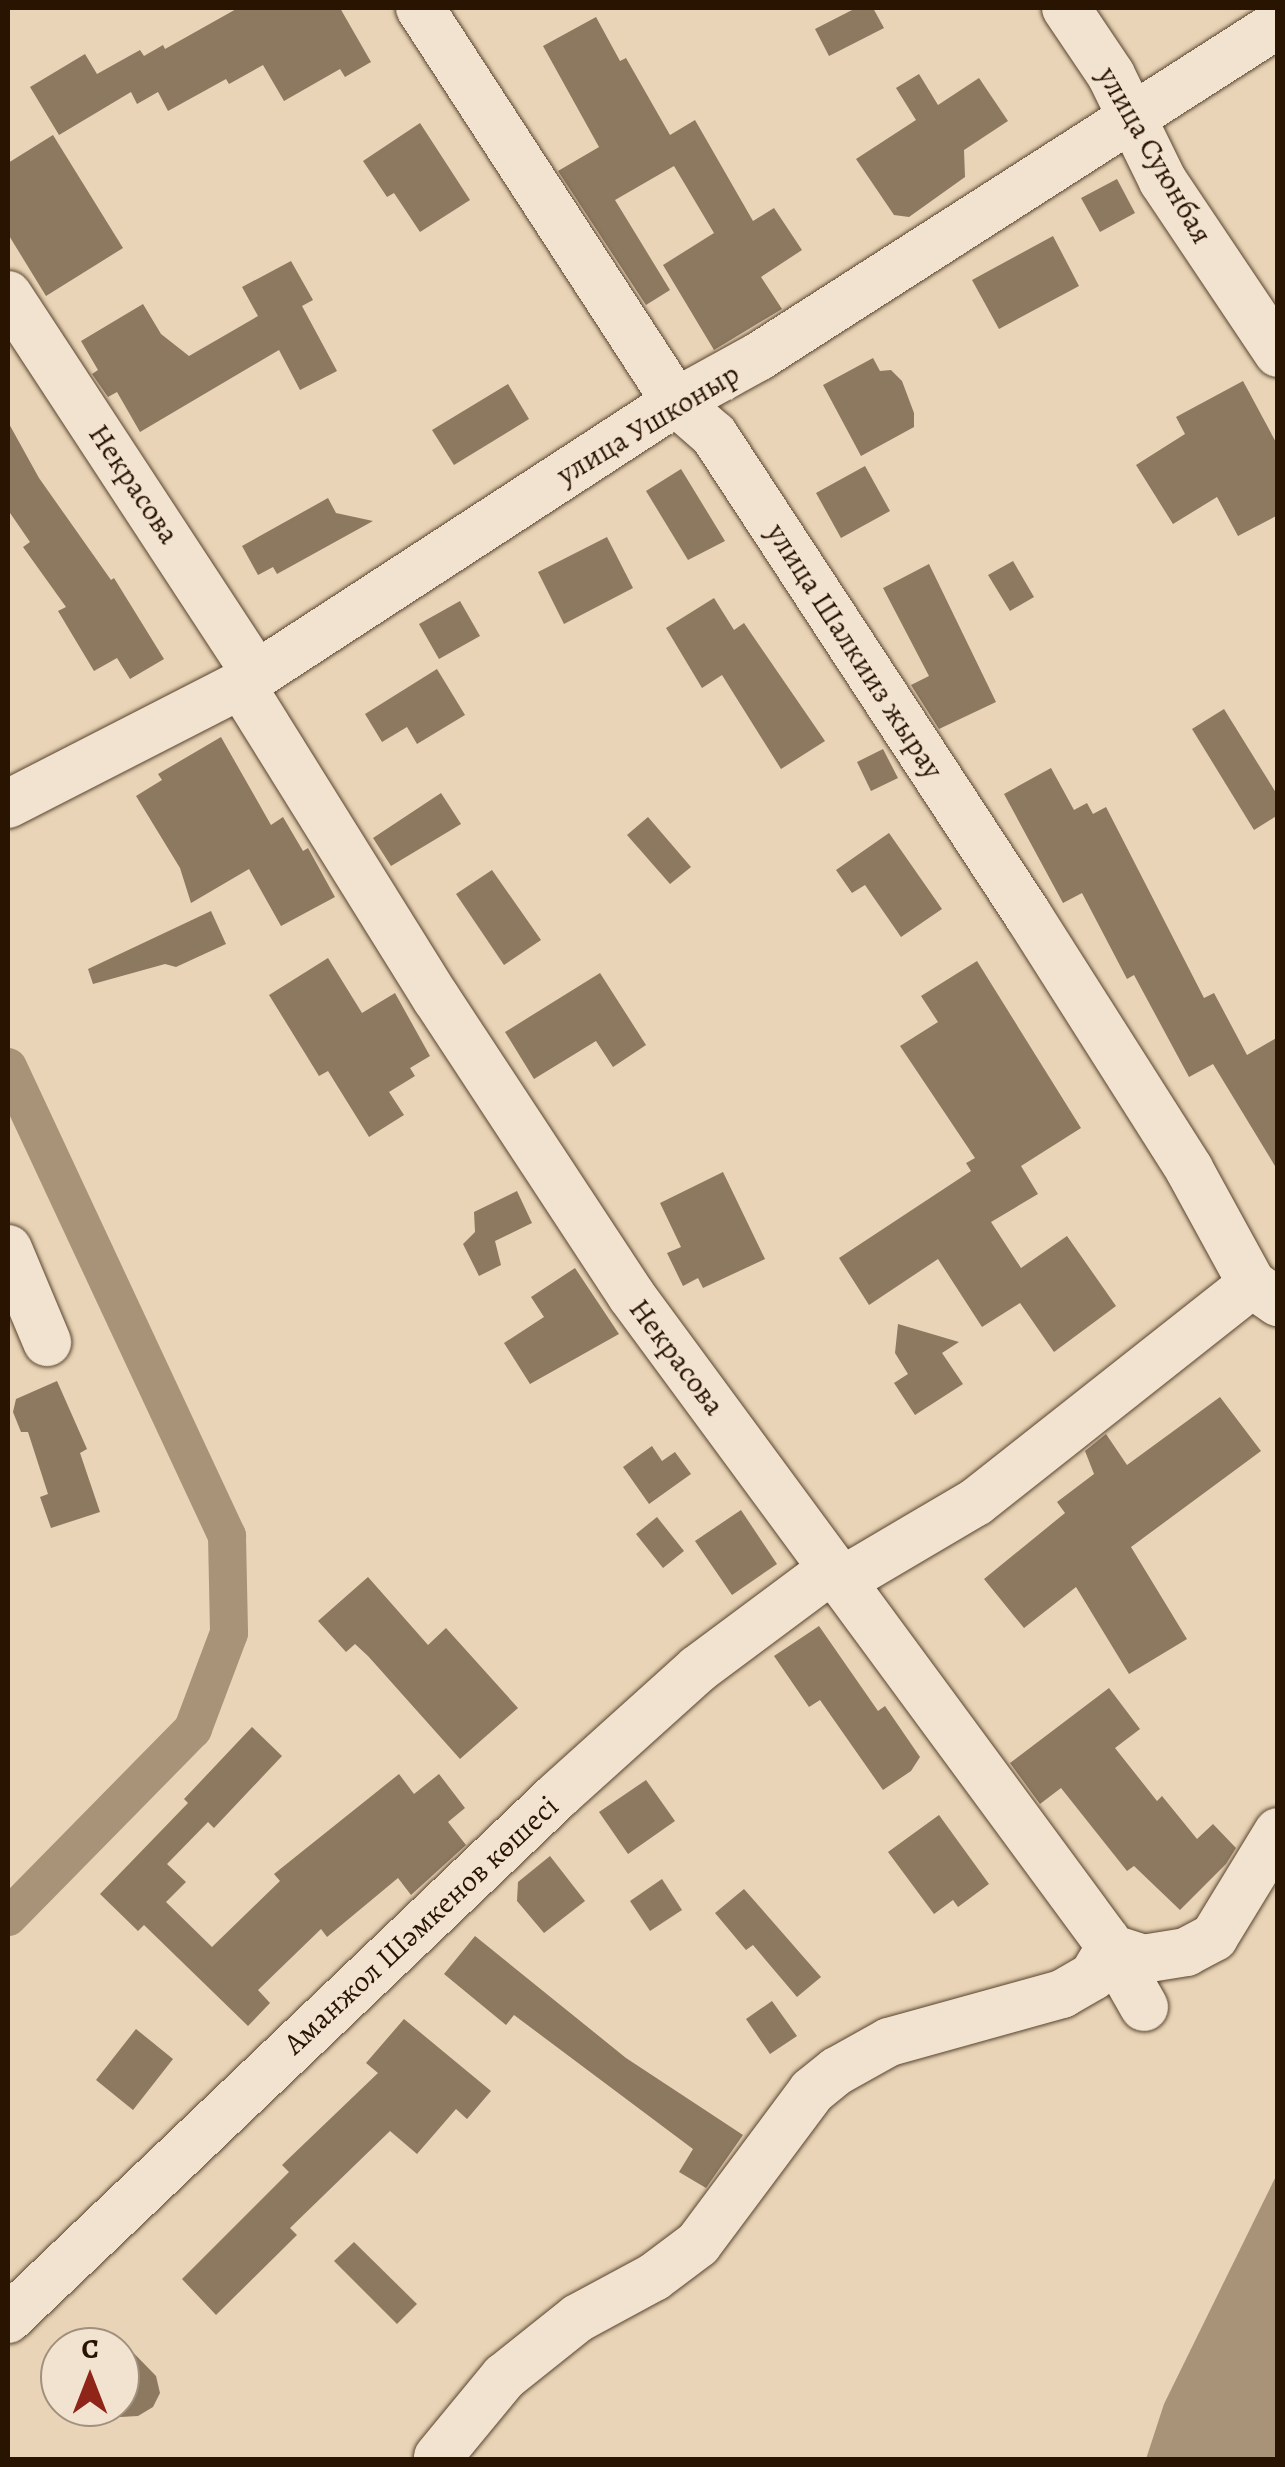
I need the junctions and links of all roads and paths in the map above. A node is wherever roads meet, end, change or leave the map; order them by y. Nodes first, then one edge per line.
1 (420, 8) edge
2 (1066, 8) edge
3 (1278, 24) edge
4 (1133, 116) junction
5 (8, 295) edge
6 (1278, 353) edge
7 (676, 402) junction
8 (249, 680) junction
9 (8, 804) edge
10 (8, 1249) edge
11 (1265, 1293) edge
12 (46, 1342) dead end
13 (835, 1576) junction
14 (1278, 1832) edge
15 (1110, 1948) junction
16 (1144, 2007) dead end
17 (18, 2309) edge
18 (438, 2457) dead end

1 - 7 street, улица Шалкииз жырау
2 - 4 street, улица Суюнбая
3 - 4 street, улица Ушконыр
4 - 6 street, улица Суюнбая
4 - 7 street, улица Ушконыр
5 - 8 street, Некрасова
7 - 8 street, улица Ушконыр
7 - 11 street, улица Шалкииз жырау
8 - 9 street, улица Ушконыр
8 - 13 street, Некрасова
10 - 12 street
11 - 13 street, Аманжол Шәмкенов көшесі
13 - 15 street, Некрасова
13 - 17 street, Аманжол Шәмкенов көшесі
14 - 15 street
15 - 16 street, Некрасова
15 - 18 street

